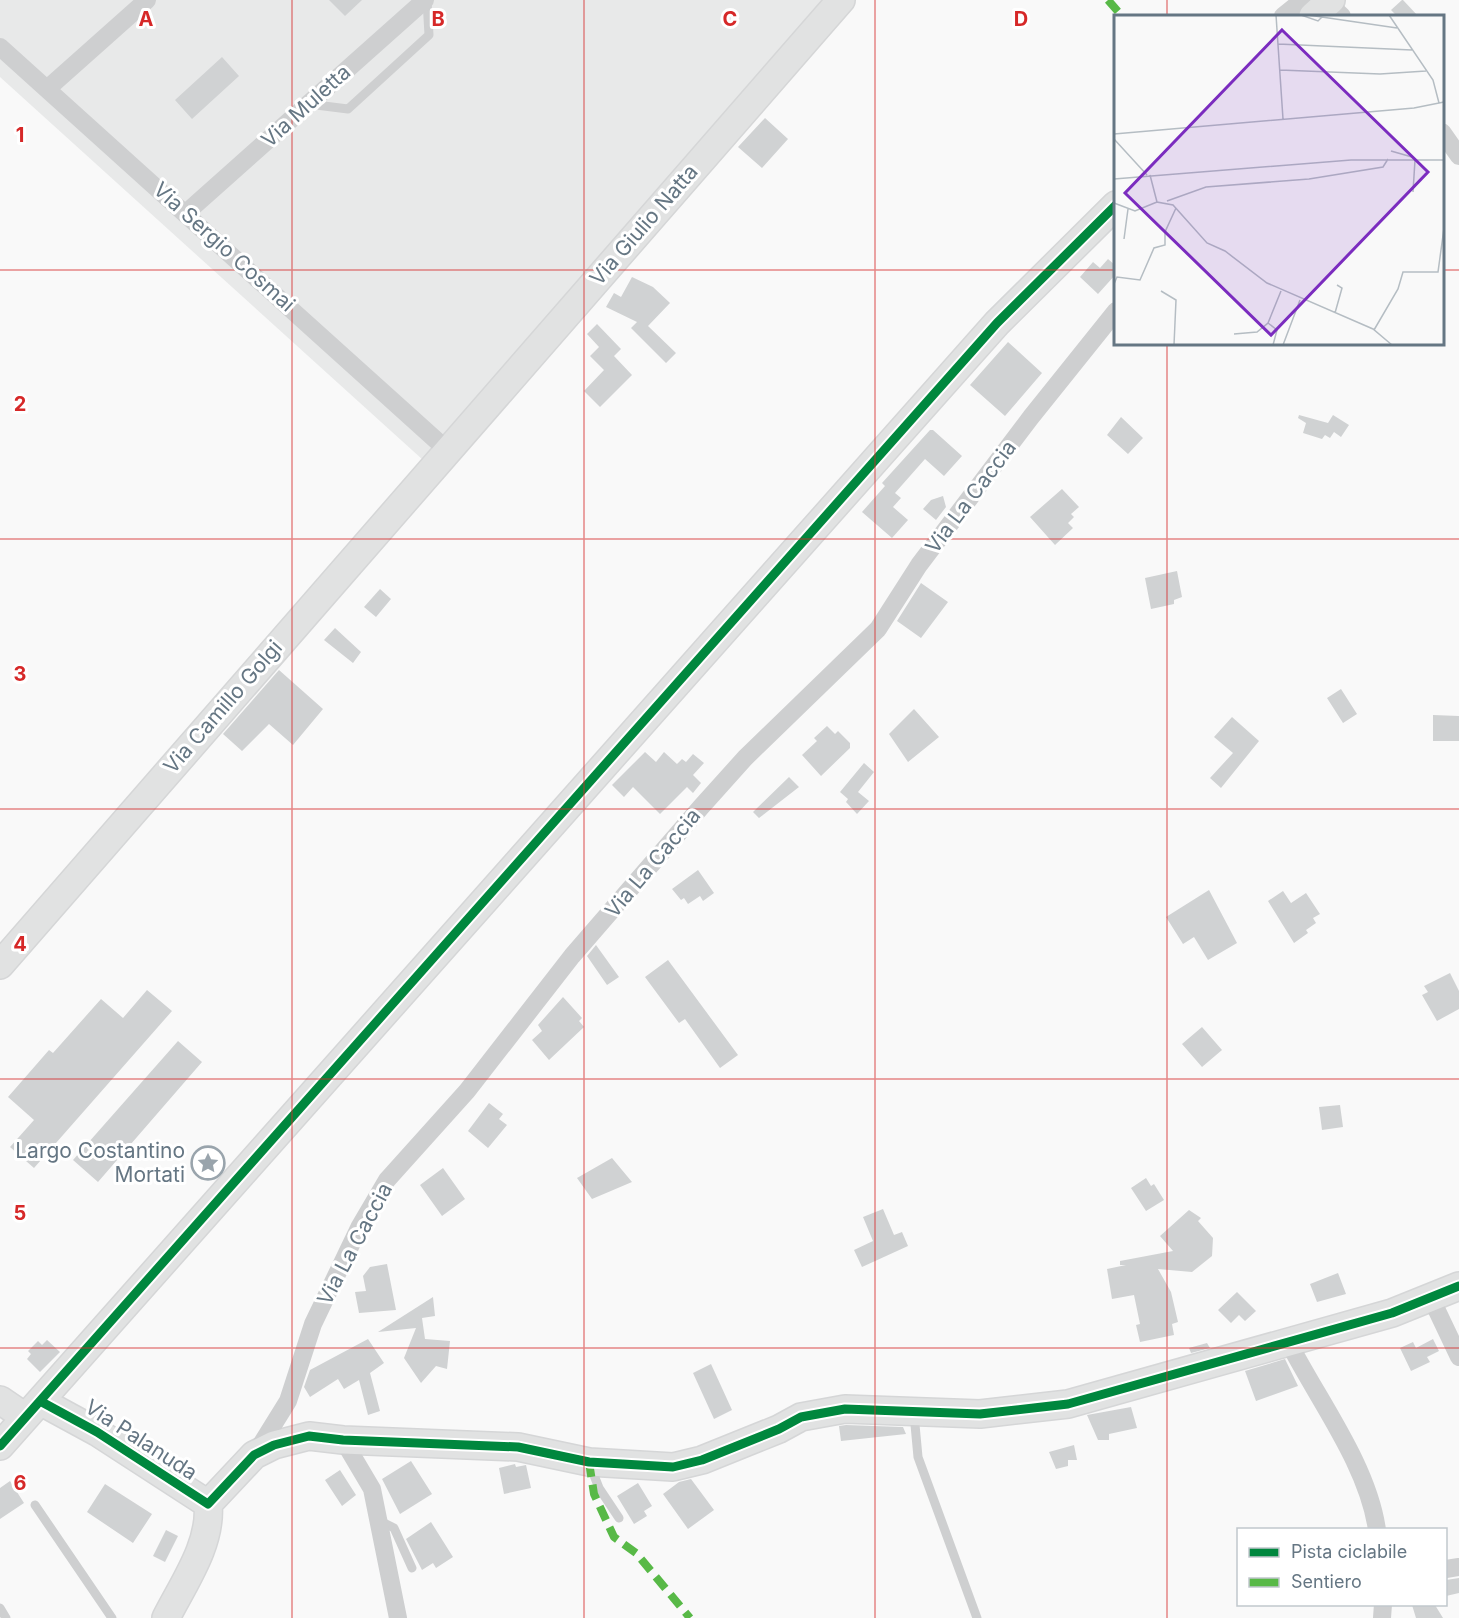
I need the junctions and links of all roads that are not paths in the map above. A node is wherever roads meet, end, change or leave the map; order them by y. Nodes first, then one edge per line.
1 (147, 0) edge
2 (426, 0) edge
3 (841, 0) edge
4 (1323, 7) edge
5 (1287, 15) edge
6 (0, 46) edge
7 (47, 89) junction
8 (308, 104) junction
9 (1444, 134) edge
10 (1459, 156) edge
11 (1114, 207) edge
12 (186, 213) junction
13 (1114, 313) edge
14 (447, 450) junction
15 (0, 965) edge
16 (1459, 1286) edge
17 (1431, 1298) junction
18 (1289, 1342) junction
19 (1459, 1357) edge
20 (0, 1400) edge
21 (32, 1409) junction
22 (914, 1414) junction
23 (343, 1440) junction
24 (0, 1446) edge
25 (254, 1455) junction
26 (589, 1462) junction
27 (208, 1504) junction
28 (35, 1505) dead end
29 (619, 1518) dead end
30 (380, 1521) junction
31 (1377, 1528) edge
32 (412, 1568) dead end
33 (0, 1608) edge
34 (6, 1618) edge
35 (112, 1618) edge
36 (166, 1618) edge
37 (398, 1618) edge
38 (977, 1618) edge

1 - 7 street
2 - 8 street, Via Muletta
2 - 8 lane
3 - 14 street, Via Giulio Natta
4 - 5 street
6 - 7 street, Via Sergio Cosmai
7 - 12 street, Via Sergio Cosmai
8 - 12 street, Via Muletta
9 - 10 street
11 - 21 street
12 - 14 street, Via Sergio Cosmai
13 - 25 street, Via La Caccia
14 - 15 street, Via Camillo Golgi
16 - 17 street, Via Palanuda
17 - 18 street, Via Palanuda
17 - 19 street
18 - 22 street, Via Palanuda
18 - 31 street
20 - 21 street, Via Palanuda
21 - 24 street
21 - 27 street, Via Palanuda
22 - 26 street, Via Palanuda
22 - 38 lane
23 - 25 street, Via Palanuda
23 - 26 street, Via Palanuda
23 - 30 street
25 - 27 street, Via Palanuda
26 - 29 lane
27 - 36 street
28 - 35 lane
30 - 32 lane
30 - 37 street
33 - 34 lane

